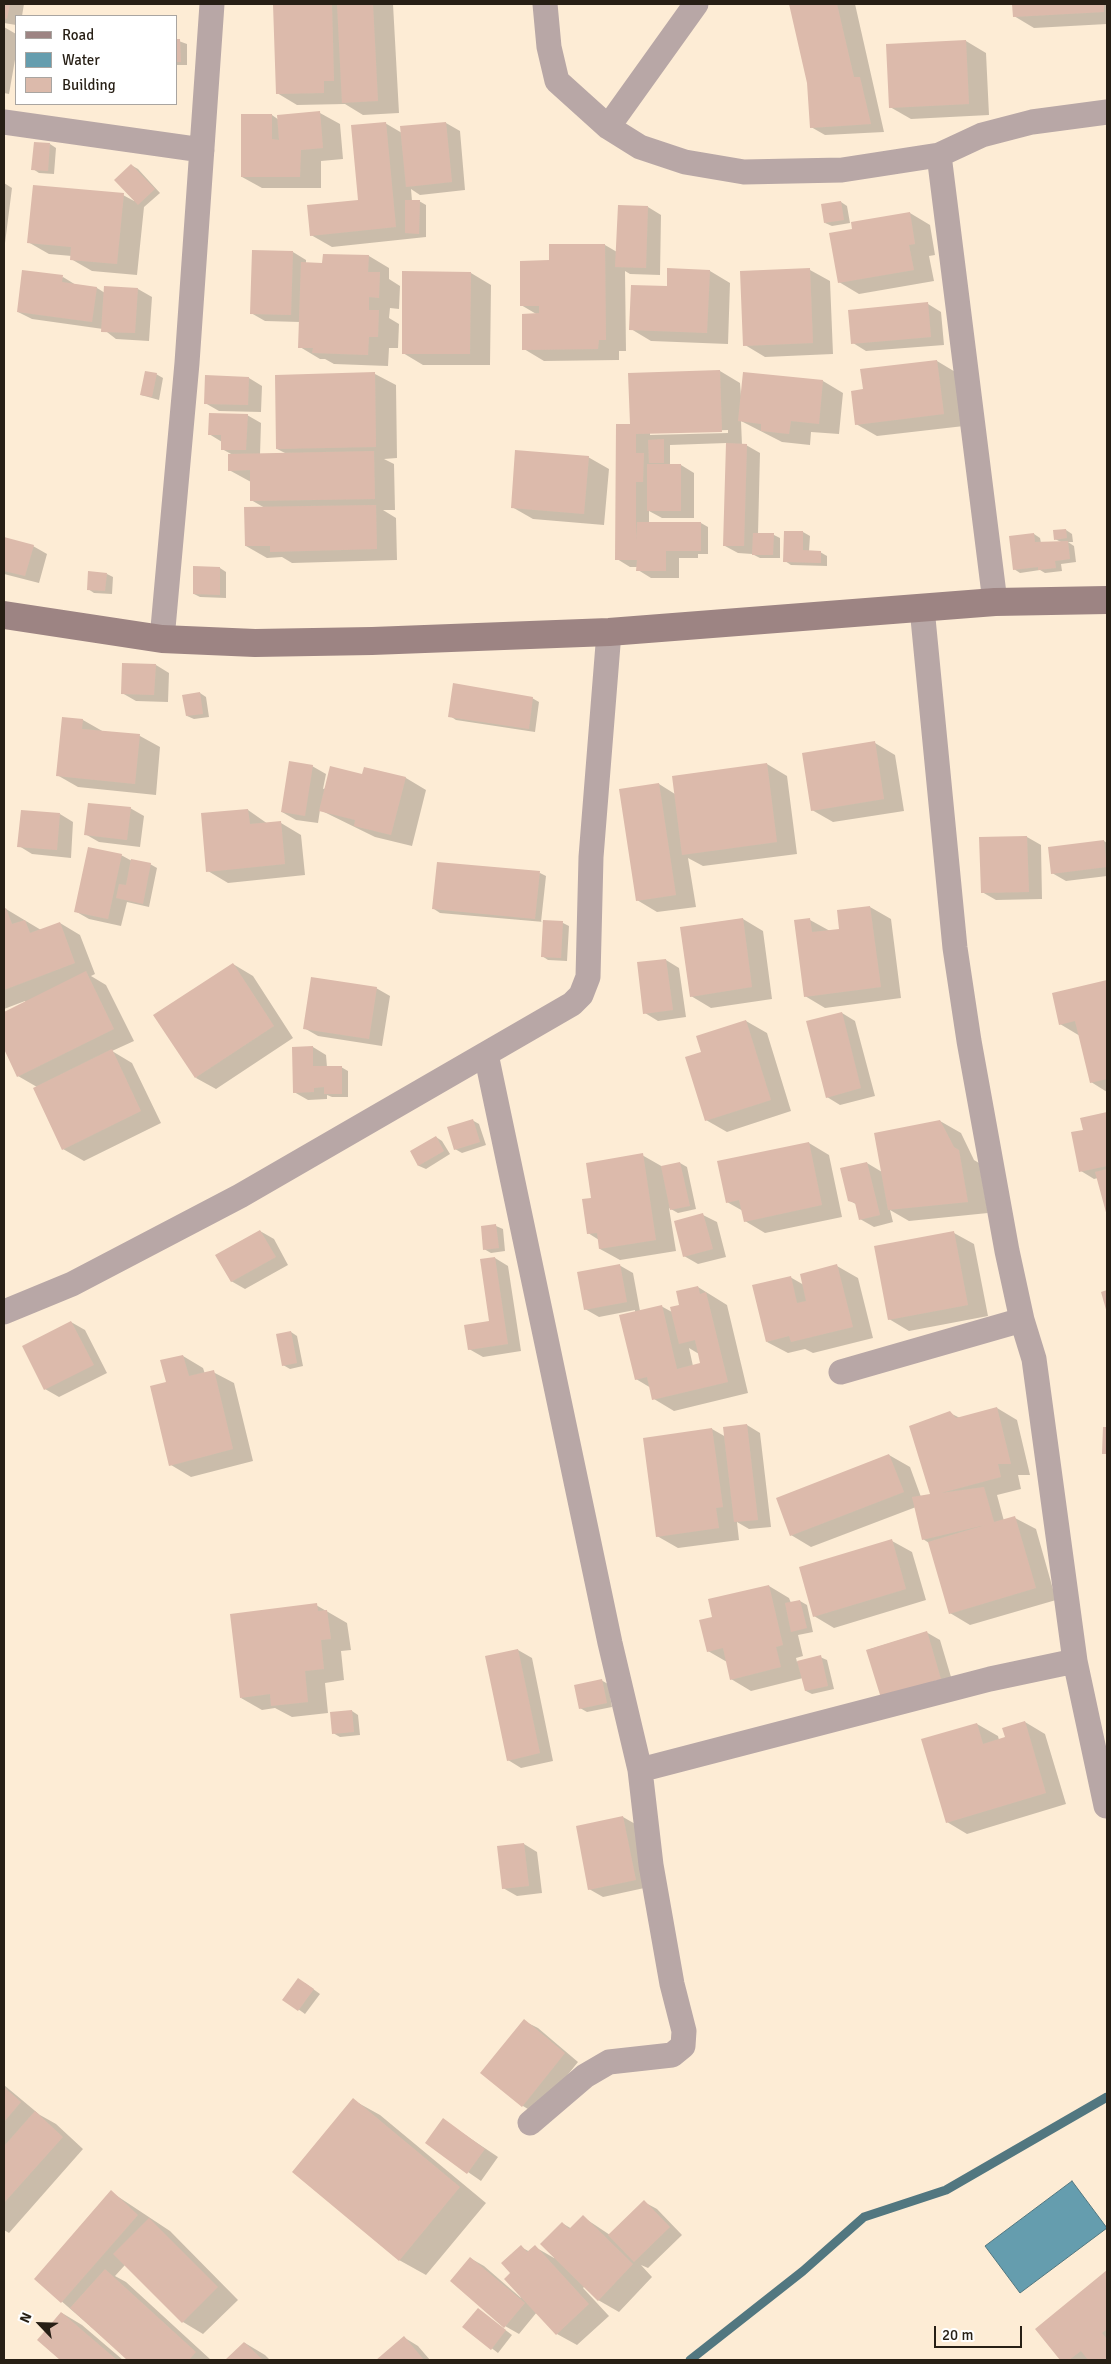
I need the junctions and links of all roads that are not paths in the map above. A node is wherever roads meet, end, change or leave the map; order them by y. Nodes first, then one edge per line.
1 (212, 4) edge
2 (545, 4) edge
3 (696, 4) edge
4 (1107, 112) edge
5 (4, 122) edge
6 (608, 127) junction
7 (202, 150) junction
8 (939, 155) junction
9 (1107, 600) edge
10 (995, 602) junction
11 (922, 608) junction
12 (4, 615) edge
13 (609, 632) junction
14 (162, 639) junction
15 (486, 1054) junction
16 (4, 1312) edge
17 (1022, 1320) junction
18 (840, 1372) dead end
19 (1075, 1661) junction
20 (640, 1770) junction
21 (1106, 1806) dead end
22 (530, 2123) dead end

1 - 7 street
2 - 6 street
3 - 6 street
4 - 8 street
5 - 7 street
6 - 8 street
7 - 14 street
8 - 10 street
9 - 10 street
10 - 11 street
11 - 13 street
11 - 17 street
12 - 14 street
13 - 14 street
13 - 15 street
15 - 16 street
15 - 20 street
17 - 18 street
17 - 19 street
19 - 20 street
19 - 21 street
20 - 22 street

